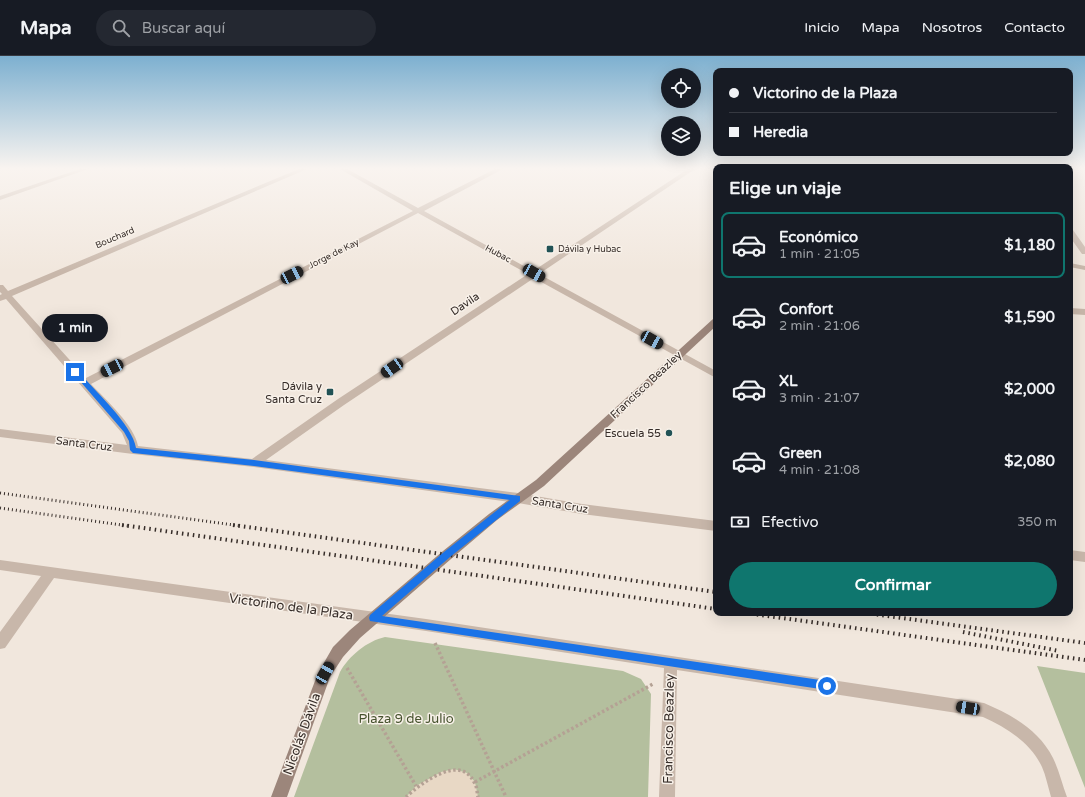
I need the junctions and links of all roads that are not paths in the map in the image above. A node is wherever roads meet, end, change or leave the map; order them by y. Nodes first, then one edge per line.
1 (222, 204) edge
2 (406, 204) edge
3 (431, 204) edge
4 (639, 204) edge
5 (418, 210) junction
6 (1073, 236) edge
7 (1085, 252) edge
8 (1073, 266) edge
9 (1085, 268) edge
10 (534, 273) junction
11 (0, 287) edge
12 (4, 296) edge
13 (1073, 310) edge
14 (1085, 312) edge
15 (713, 325) edge
16 (679, 354) junction
17 (713, 373) edge
18 (84, 383) junction
19 (0, 433) edge
20 (133, 450) junction
21 (254, 463) junction
22 (518, 498) junction
23 (713, 526) edge
24 (1073, 555) edge
25 (1085, 557) edge
26 (0, 565) edge
27 (51, 573) junction
28 (373, 618) junction
29 (0, 643) edge
30 (670, 668) junction
31 (279, 797) edge
32 (667, 797) edge
33 (1060, 797) edge

1 - 12 street, Bouchard
2 - 5 street, Hubac
3 - 5 street, Jorge de Kay
4 - 10 street, Davila
5 - 10 street, Hubac
5 - 18 street, Jorge de Kay
6 - 7 street
8 - 9 street
10 - 16 street, Hubac
10 - 21 street, Davila
11 - 12 street
12 - 18 street
13 - 14 street
15 - 16 street, Francisco Beazley
16 - 17 street, Hubac
16 - 22 street, Francisco Beazley
18 - 20 street
19 - 20 street, Santa Cruz
20 - 21 street, Santa Cruz
21 - 22 street, Santa Cruz
22 - 23 street, Santa Cruz
22 - 28 street, Francisco Beazley
24 - 25 street
26 - 27 street, Victorino de la Plaza
27 - 28 street, Victorino de la Plaza
27 - 29 street
28 - 30 street, Victorino de la Plaza
28 - 31 street, Nicolás Dávila
30 - 32 street, Francisco Beazley
30 - 33 street, Victorino de la Plaza

